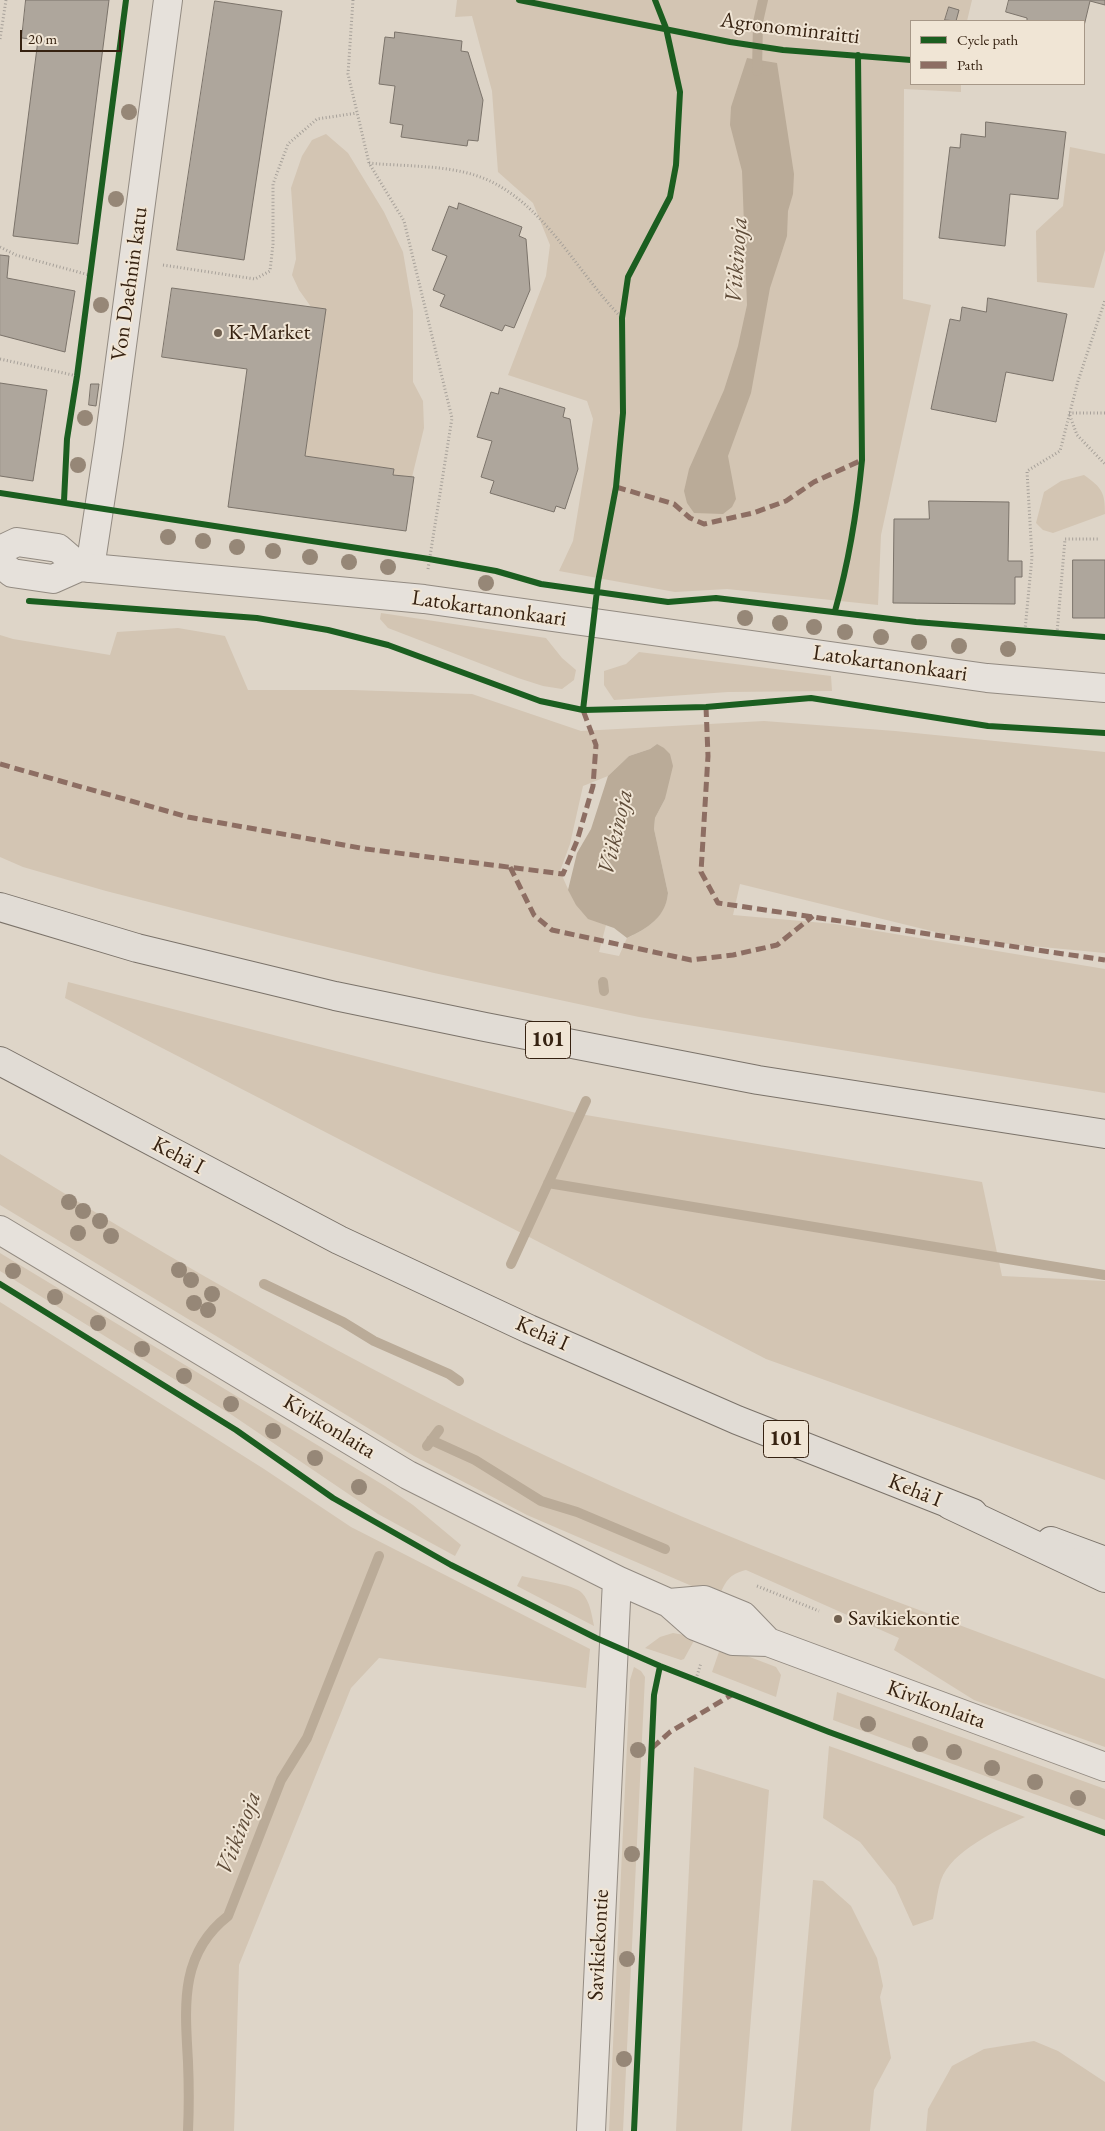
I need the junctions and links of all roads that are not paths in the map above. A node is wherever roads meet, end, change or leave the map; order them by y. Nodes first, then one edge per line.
1 (168, 0) edge
2 (0, 550) edge
3 (0, 563) edge
4 (85, 567) junction
5 (1105, 688) edge
6 (0, 907) edge
7 (0, 1061) edge
8 (1105, 1134) edge
9 (0, 1230) edge
10 (950, 1504) junction
11 (1105, 1561) edge
12 (1105, 1578) edge
13 (617, 1580) junction
14 (1105, 1767) edge
15 (591, 2131) edge

1 - 4 street, Von Daehnin katu
2 - 4 street
3 - 4 street, Latokartanonkaari
4 - 5 street, Latokartanonkaari
6 - 8 highway, 101
7 - 10 highway, Kehä I / 101
9 - 13 street, Kivikonlaita
10 - 11 highway, Kehä I / 101
10 - 12 highway
13 - 14 street, Kivikonlaita
13 - 15 street, Savikiekontie

